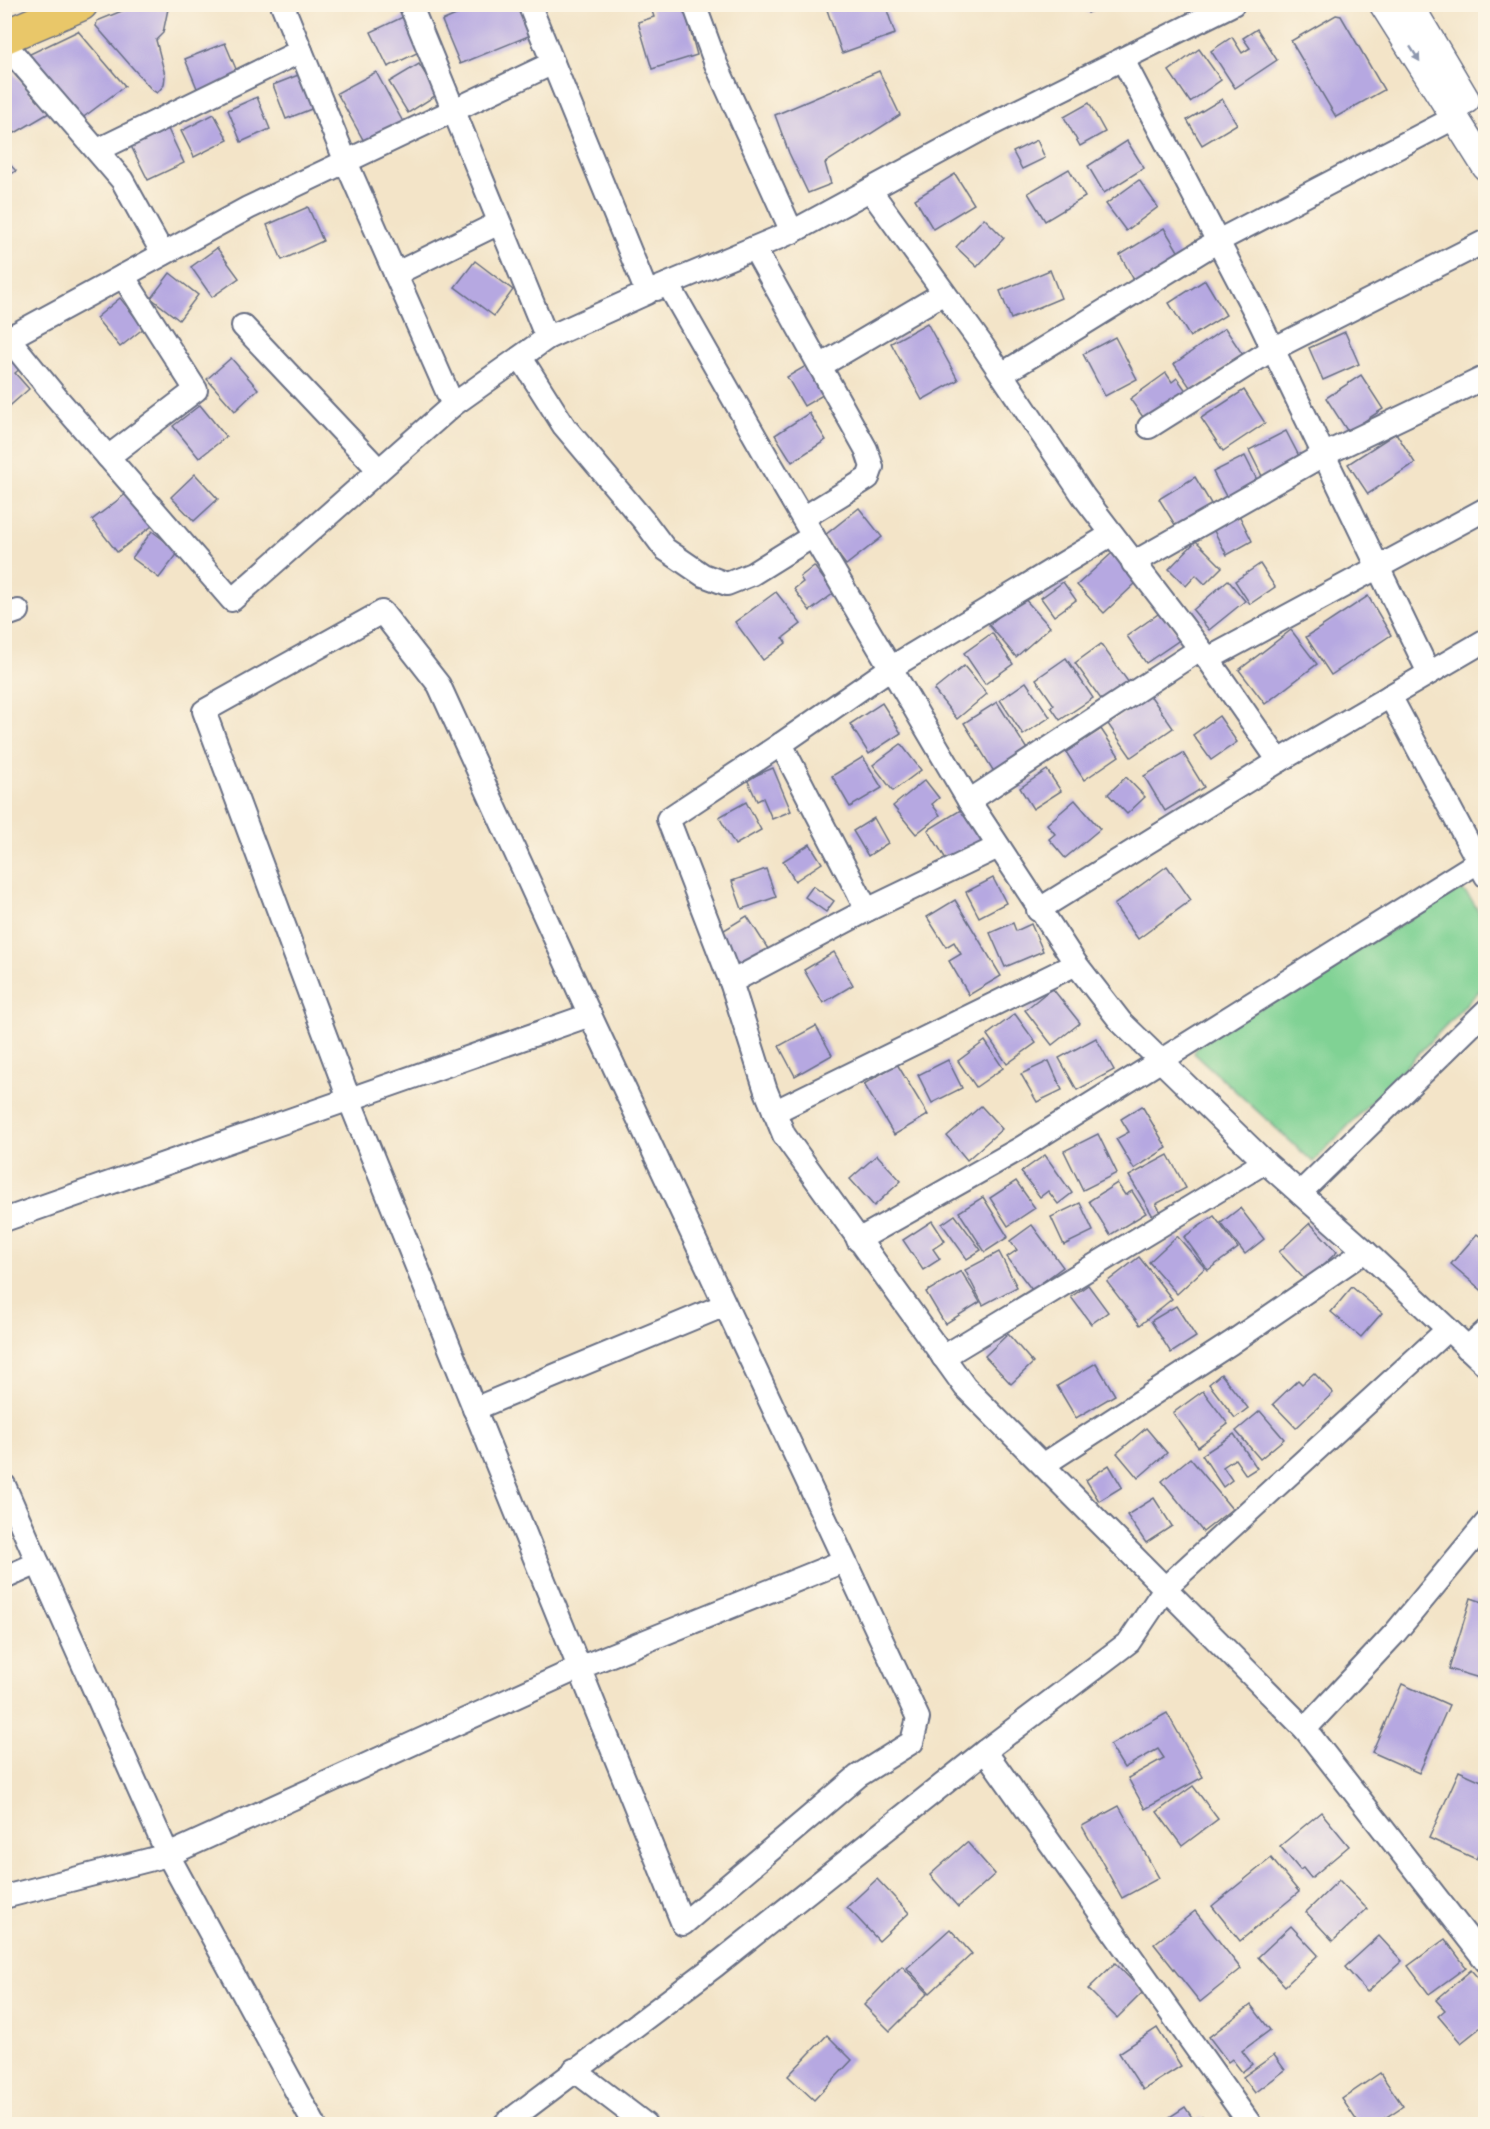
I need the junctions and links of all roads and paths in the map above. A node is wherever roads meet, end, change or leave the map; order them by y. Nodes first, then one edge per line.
1 (81, 4) edge
2 (282, 4) edge
3 (410, 4) edge
4 (529, 4) edge
5 (694, 4) edge
6 (1233, 4) edge
7 (1383, 4) edge
8 (1409, 4) edge
9 (4, 37) edge
10 (4, 43) edge
11 (301, 51) junction
12 (1123, 60) junction
13 (553, 63) junction
14 (452, 111) junction
15 (1456, 117) junction
16 (1485, 132) edge
17 (98, 150) junction
18 (346, 162) junction
19 (1485, 167) edge
20 (870, 190) junction
21 (499, 223) junction
22 (792, 232) junction
23 (1218, 241) junction
24 (1485, 241) edge
25 (754, 248) junction
26 (163, 254) junction
27 (395, 274) junction
28 (123, 276) junction
29 (658, 289) junction
30 (944, 293) junction
31 (243, 326) dead end
32 (7, 336) edge
33 (547, 338) junction
34 (1273, 349) junction
35 (521, 358) junction
36 (820, 366) junction
37 (1002, 374) junction
38 (1485, 377) edge
39 (453, 405) junction
40 (1149, 427) dead end
41 (1323, 455) junction
42 (108, 457) junction
43 (379, 470) junction
44 (1485, 509) edge
45 (808, 527) junction
46 (1112, 534) junction
47 (1133, 562) junction
48 (1378, 568) junction
49 (1485, 640) edge
50 (1204, 654) junction
51 (892, 667) junction
52 (1429, 673) junction
53 (1390, 696) junction
54 (781, 744) junction
55 (1279, 761) junction
56 (969, 801) junction
57 (998, 847) junction
58 (1482, 869) edge
59 (867, 910) junction
60 (1038, 910) junction
61 (1076, 964) junction
62 (731, 982) junction
63 (1485, 1011) edge
64 (590, 1015) junction
65 (1159, 1060) junction
66 (349, 1100) junction
67 (774, 1112) junction
68 (1265, 1162) junction
69 (1300, 1193) junction
70 (4, 1220) edge
71 (858, 1240) junction
72 (1365, 1251) junction
73 (725, 1305) junction
74 (1447, 1330) junction
75 (1485, 1331) edge
76 (1467, 1348) junction
77 (944, 1357) junction
78 (1485, 1365) edge
79 (474, 1409) junction
80 (1043, 1465) junction
81 (4, 1485) edge
82 (1485, 1523) edge
83 (844, 1561) junction
84 (38, 1563) junction
85 (4, 1578) edge
86 (1166, 1587) junction
87 (579, 1668) junction
88 (1305, 1729) junction
89 (985, 1751) junction
90 (168, 1855) junction
91 (4, 1897) edge
92 (1485, 1961) edge
93 (574, 2070) junction
94 (314, 2124) edge
95 (505, 2124) edge
96 (645, 2124) edge
97 (1250, 2124) edge

1 - 9 main road
2 - 11 street
3 - 14 street
4 - 13 street
5 - 22 street
6 - 12 street
7 -> 15 street
8 - 16 street
10 - 17 street
11 - 17 street
11 - 18 street
12 - 20 street
12 - 23 street
13 - 14 street
13 - 29 street
14 - 18 street
14 - 21 street
15 - 19 street
15 - 23 street
17 - 26 street
18 - 26 street
18 - 27 street
20 - 22 street
20 - 30 street
21 - 27 street
21 - 33 street
22 - 25 street
23 - 34 street
23 - 37 street
24 - 34 street
25 - 29 street
25 - 36 street
26 - 28 street
27 - 39 street
28 - 32 street
28 - 42 street
29 - 33 street
29 - 45 street
30 - 36 street
30 - 37 street
31 - 43 street
32 - 42 street
33 - 35 street
34 - 40 street
34 - 41 street
35 - 39 street
35 - 45 street
36 - 45 street
37 - 46 street
38 - 41 street
39 - 43 street
41 - 47 street
41 - 48 street
42 - 43 street
44 - 48 street
45 - 51 street
46 - 47 street
46 - 51 street
47 - 50 street
48 - 50 street
48 - 52 street
49 - 52 street
50 - 55 street
50 - 56 street
51 - 54 street
51 - 56 street
52 - 53 street
53 - 55 street
53 - 58 street
54 - 59 street
54 - 62 street
55 - 60 street
56 - 57 street
57 - 59 street
57 - 60 street
58 - 65 street
59 - 62 street
60 - 61 street
61 - 65 street
61 - 67 street
62 - 67 street
63 - 69 street
64 - 66 street
64 - 66 street
64 - 73 street
65 - 68 street
65 - 71 street
66 - 70 street
66 - 79 street
67 - 71 street
68 - 69 street
68 - 77 street
69 - 72 street
71 - 77 street
72 - 74 street
72 - 80 street
73 - 79 street
73 - 83 street
74 - 76 street
74 - 86 street
75 - 76 street
76 - 78 street
77 - 80 street
79 - 87 street
80 - 86 street
81 - 84 street
82 - 88 street
83 - 87 street
83 - 87 street
84 - 85 street
84 - 90 street
86 - 88 street
86 - 89 street
87 - 90 street
88 - 92 street
89 - 93 street
89 - 97 street
90 - 91 street
90 - 94 street
93 - 95 street
93 - 96 street

